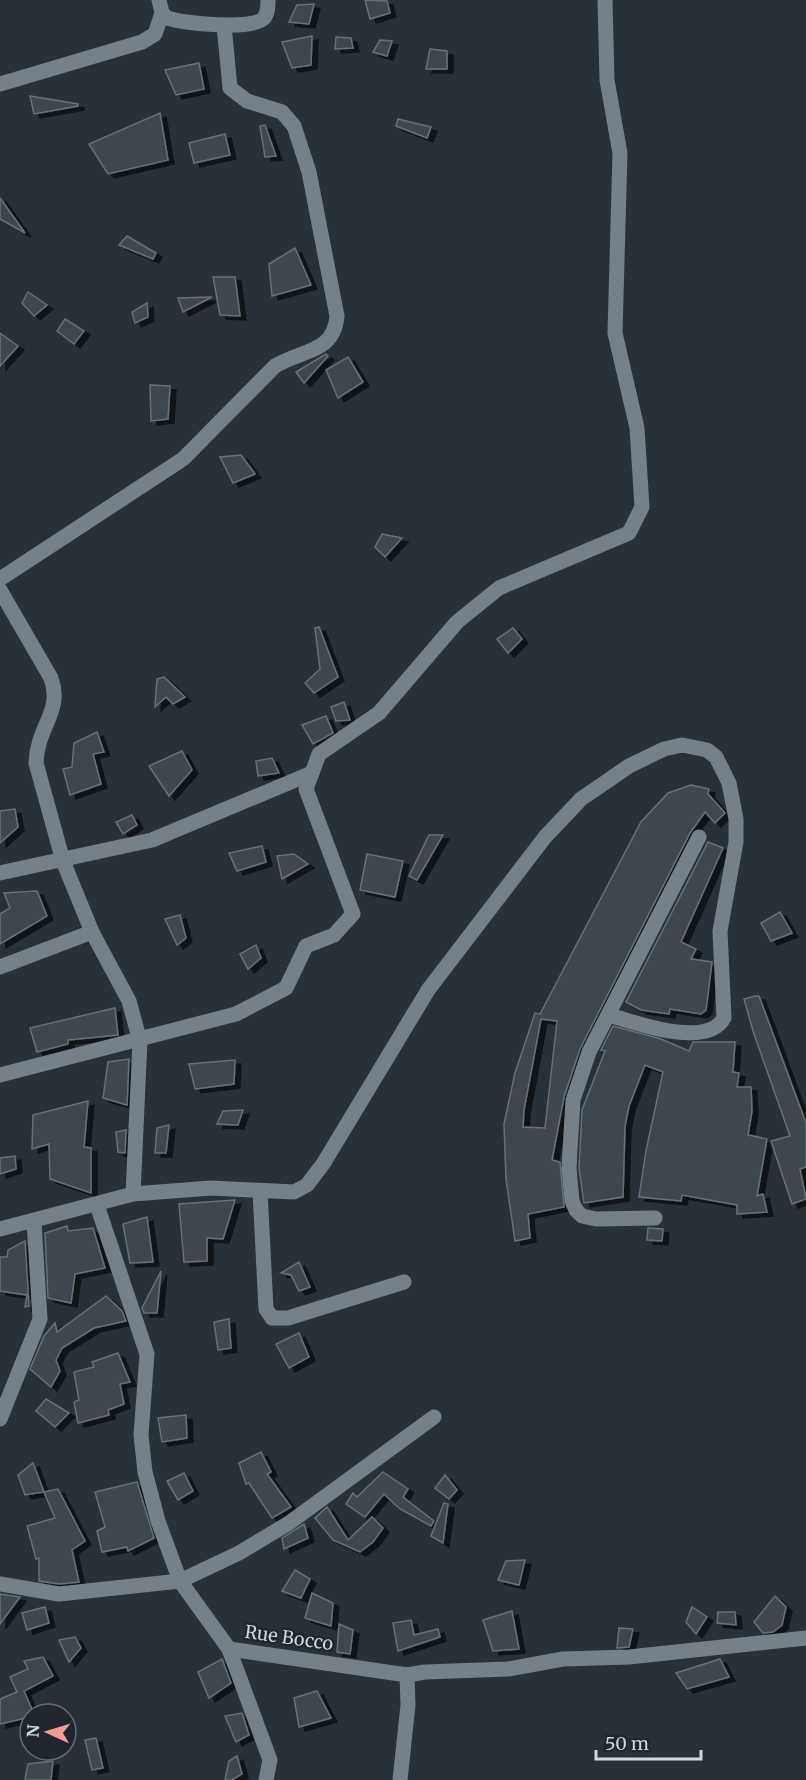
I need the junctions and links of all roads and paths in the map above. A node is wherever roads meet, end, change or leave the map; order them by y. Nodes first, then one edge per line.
1 (268, 0) edge
2 (605, 0) edge
3 (160, 6) edge
4 (224, 25) junction
5 (0, 84) edge
6 (0, 579) edge
7 (0, 590) edge
8 (312, 773) junction
9 (699, 837) dead end
10 (63, 861) junction
11 (0, 873) edge
12 (92, 932) junction
13 (0, 967) edge
14 (609, 1015) junction
15 (140, 1041) junction
16 (0, 1075) edge
17 (260, 1191) junction
18 (133, 1194) junction
19 (97, 1205) junction
20 (655, 1218) dead end
21 (34, 1221) junction
22 (0, 1229) edge
23 (404, 1282) dead end
24 (434, 1418) dead end
25 (0, 1419) edge
26 (180, 1581) junction
27 (0, 1584) edge
28 (806, 1638) edge
29 (229, 1648) junction
30 (407, 1675) junction
31 (266, 1780) edge
32 (400, 1780) edge

1 - 4 street
2 - 8 street
3 - 4 street
3 - 5 street
4 - 6 street
7 - 10 street
8 - 10 street
8 - 15 street
9 - 14 street
10 - 11 street
10 - 12 street
12 - 13 street
12 - 15 street
14 - 17 street
14 - 20 street
15 - 16 street
15 - 18 street
17 - 18 street
17 - 23 street
18 - 19 street
19 - 21 street
19 - 26 street, Rue Bocco
21 - 22 street
21 - 25 street
24 - 26 street
26 - 27 street
26 - 29 street, Rue Bocco
28 - 30 street, Rue Bocco
29 - 30 street, Rue Bocco
29 - 31 street
30 - 32 street

